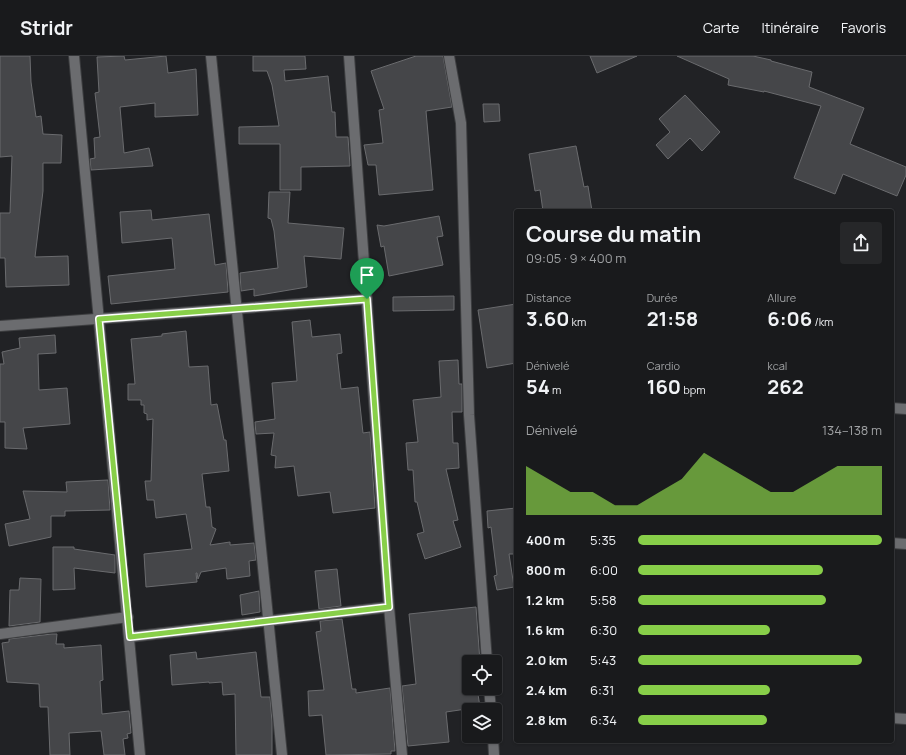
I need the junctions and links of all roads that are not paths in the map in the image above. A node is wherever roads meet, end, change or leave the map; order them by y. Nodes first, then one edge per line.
1 (74, 56) edge
2 (211, 56) edge
3 (350, 56) edge
4 (449, 56) edge
5 (367, 299) junction
6 (238, 308) junction
7 (99, 319) junction
8 (0, 326) edge
9 (894, 408) edge
10 (906, 409) edge
11 (894, 543) edge
12 (906, 544) edge
13 (389, 607) junction
14 (128, 617) junction
15 (269, 622) junction
16 (0, 634) edge
17 (130, 637) junction
18 (486, 655) edge
19 (894, 718) edge
20 (906, 719) edge
21 (493, 743) edge
22 (140, 755) edge
23 (282, 755) edge
24 (402, 755) edge
25 (494, 755) edge

1 - 7 street
2 - 6 street
3 - 5 street
4 - 18 street
5 - 6 street
5 - 13 street
6 - 7 street
6 - 15 street
7 - 8 street
7 - 14 street
9 - 10 street
11 - 12 street
13 - 15 street
13 - 24 street
14 - 16 street
14 - 17 street
15 - 17 street
15 - 23 street
17 - 22 street
19 - 20 street
21 - 25 street

